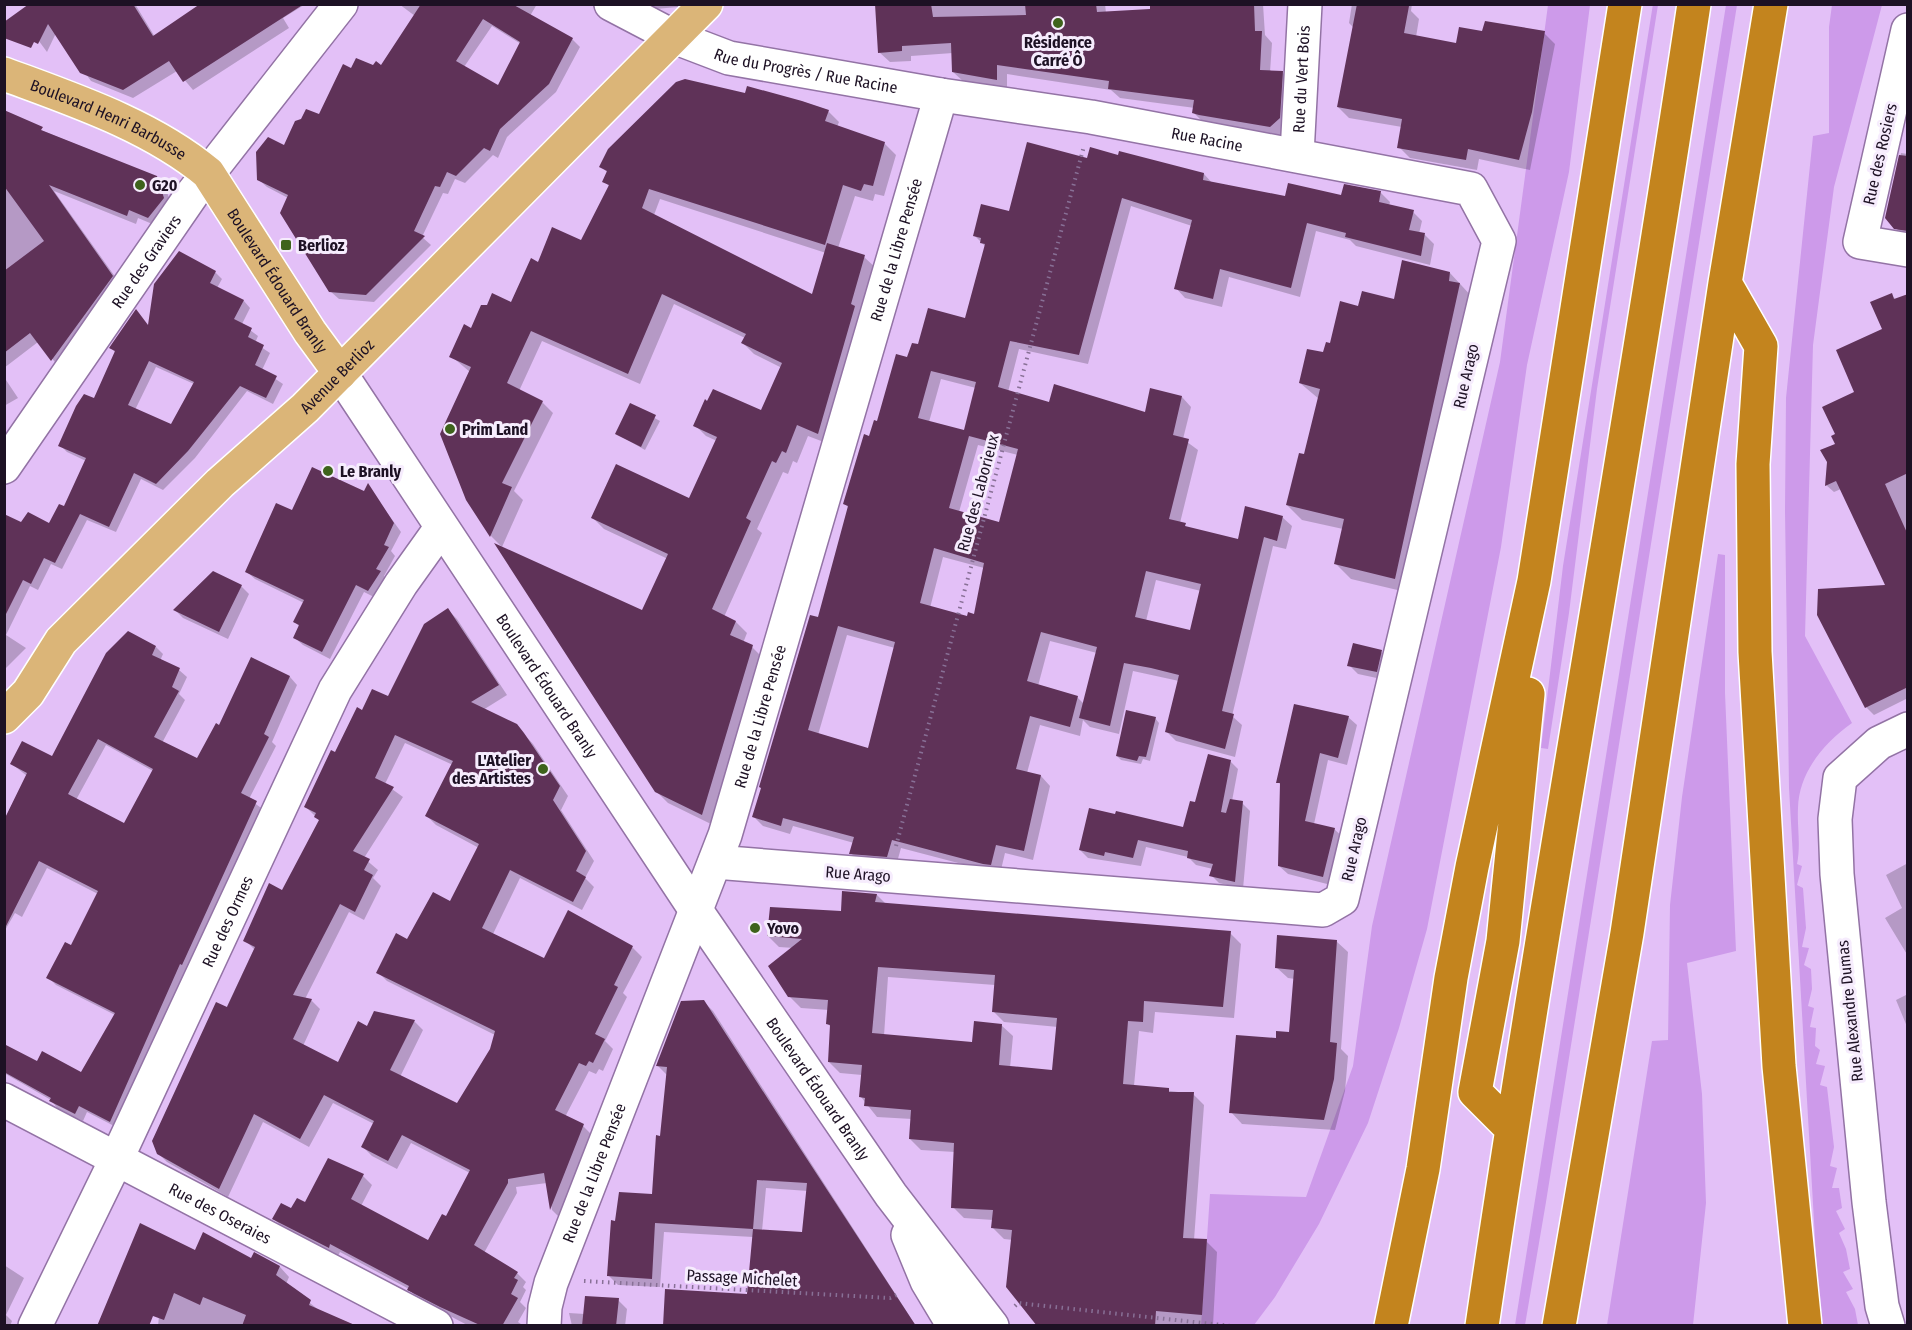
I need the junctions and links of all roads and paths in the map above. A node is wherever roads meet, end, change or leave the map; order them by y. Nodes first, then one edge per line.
1 (341, 4) edge
2 (611, 4) edge
3 (706, 4) edge
4 (1305, 4) edge
5 (1625, 4) edge
6 (1694, 4) edge
7 (1771, 4) edge
8 (1908, 30) edge
9 (674, 37) junction
10 (4, 74) edge
11 (941, 94) junction
12 (1091, 117) junction
13 (1297, 154) junction
14 (208, 173) junction
15 (1471, 189) joint
16 (1908, 250) edge
17 (1725, 283) junction
18 (340, 373) junction
19 (4, 467) edge
20 (441, 528) junction
21 (1534, 581) junction
22 (4, 717) edge
23 (1908, 729) edge
24 (715, 862) junction
25 (888, 876) junction
26 (695, 909) junction
27 (4, 1100) edge
28 (1511, 1128) junction
29 (117, 1158) junction
30 (891, 1195) junction
31 (927, 1281) junction
32 (551, 1283) junction
33 (991, 1324) edge
34 (35, 1326) edge
35 (436, 1326) edge
36 (544, 1326) edge
37 (954, 1326) edge
38 (1231, 1326) edge
39 (1390, 1326) edge
40 (1482, 1326) edge
41 (1559, 1326) edge
42 (1805, 1326) edge
43 (1888, 1326) edge

1 - 14 street, Rue des Graviers
2 - 9 street, Rue du Progrès / Rue Racine
3 - 9 main road, Avenue Berlioz
4 - 13 street, Rue du Vert Bois
5 - 21 highway
6 - 28 highway
7 - 17 highway
8 - 16 street, Rue des Rosiers
9 - 11 street, Rue du Progrès / Rue Racine
9 - 18 main road, Avenue Berlioz
10 - 14 main road, Boulevard Henri Barbusse
11 - 12 street, Rue Racine
11 - 24 street, Rue de la Libre Pensée
12 - 13 street, Rue Racine
12 - 25 path, Rue des Laborieux
13 - 15 street, Rue Racine
14 - 18 main road, Boulevard Édouard Branly
14 - 19 street, Rue des Graviers
15 - 25 street, Rue Arago
17 - 41 highway
17 - 42 highway
18 - 20 street, Boulevard Édouard Branly
18 - 22 main road, Avenue Berlioz
20 - 26 street, Boulevard Édouard Branly
20 - 29 street, Rue des Ormes
21 - 28 highway
21 - 39 highway
23 - 43 street, Rue Alexandre Dumas
24 - 25 street, Rue Arago
24 - 26 street, Rue de la Libre Pensée
26 - 30 street, Boulevard Édouard Branly
26 - 32 street, Rue de la Libre Pensée
27 - 29 street, Rue des Oseraies
28 - 40 highway
29 - 34 street, Rue des Ormes
29 - 35 street, Rue des Oseraies
30 - 31 street, Boulevard Édouard Branly
30 - 33 street, Boulevard Édouard Branly
31 - 32 path, Passage Michelet
31 - 37 street, Boulevard Édouard Branly
32 - 36 street, Rue de la Libre Pensée
33 - 38 path

